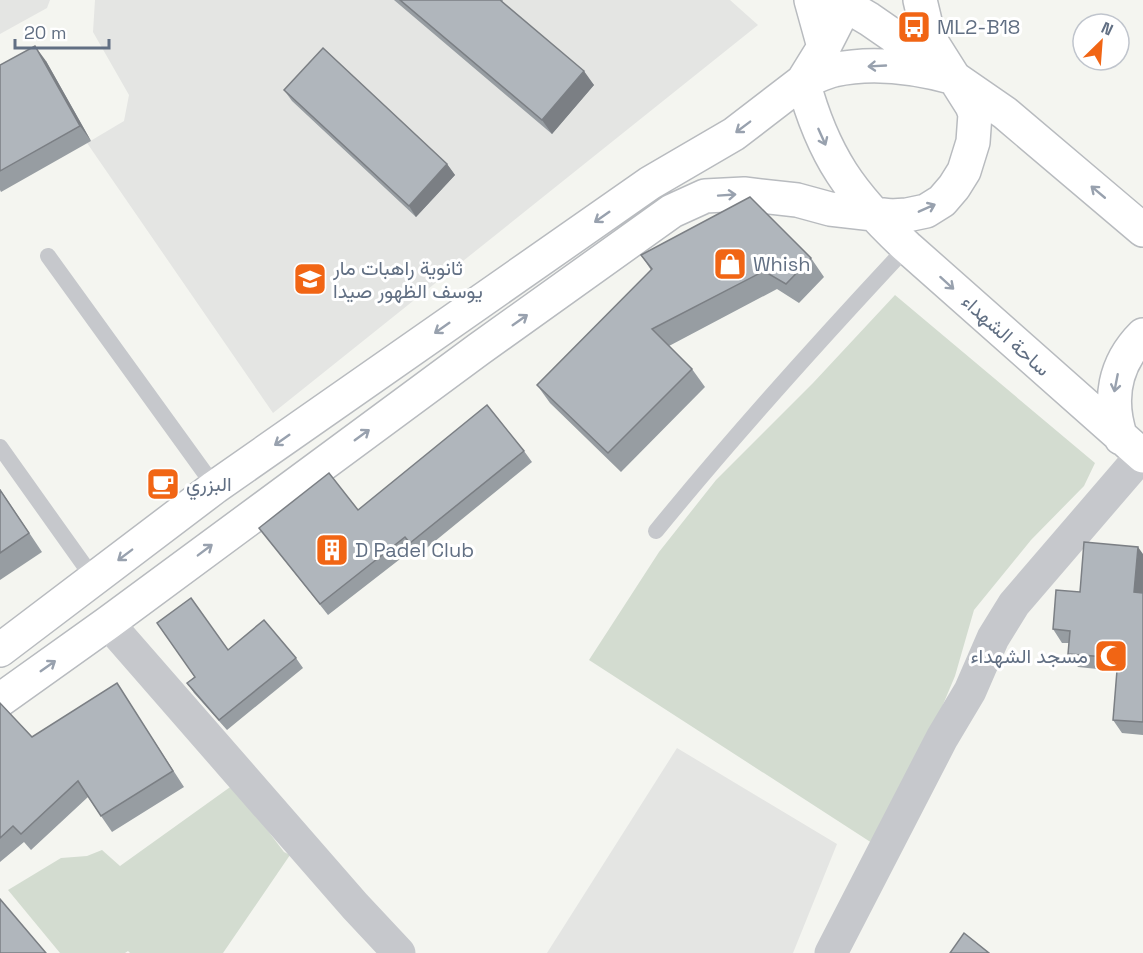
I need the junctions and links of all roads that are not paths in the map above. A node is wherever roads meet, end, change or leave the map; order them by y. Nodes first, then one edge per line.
1 (811, 0) edge
2 (920, 0) edge
3 (843, 1) edge
4 (824, 47) junction
5 (955, 78) junction
6 (803, 81) junction
7 (870, 212) junction
8 (1143, 230) edge
9 (907, 247) junction
10 (48, 256) dead end
11 (1143, 335) edge
12 (0, 447) edge
13 (1135, 450) edge
14 (215, 486) junction
15 (656, 531) dead end
16 (94, 579) junction
17 (108, 623) junction
18 (0, 650) edge
19 (0, 700) edge
20 (399, 953) edge
21 (831, 953) edge

1 - 4 main road
2 - 5 main road
3 - 4 main road
3 - 5 main road
4 - 6 main road
5 -> 6 main road
7 -> 5 main road
8 -> 5 main road
6 -> 7 main road, ساحة الشهداء
6 -> 14 main road
7 - 9 main road, ساحة الشهداء
17 -> 7 main road
9 -> 13 main road, ساحة الشهداء
9 - 15 lane
10 - 14 lane
11 -> 13 main road
12 - 16 lane
13 - 21 street
14 -> 16 main road
16 - 18 main road
19 -> 17 main road
17 - 20 street

